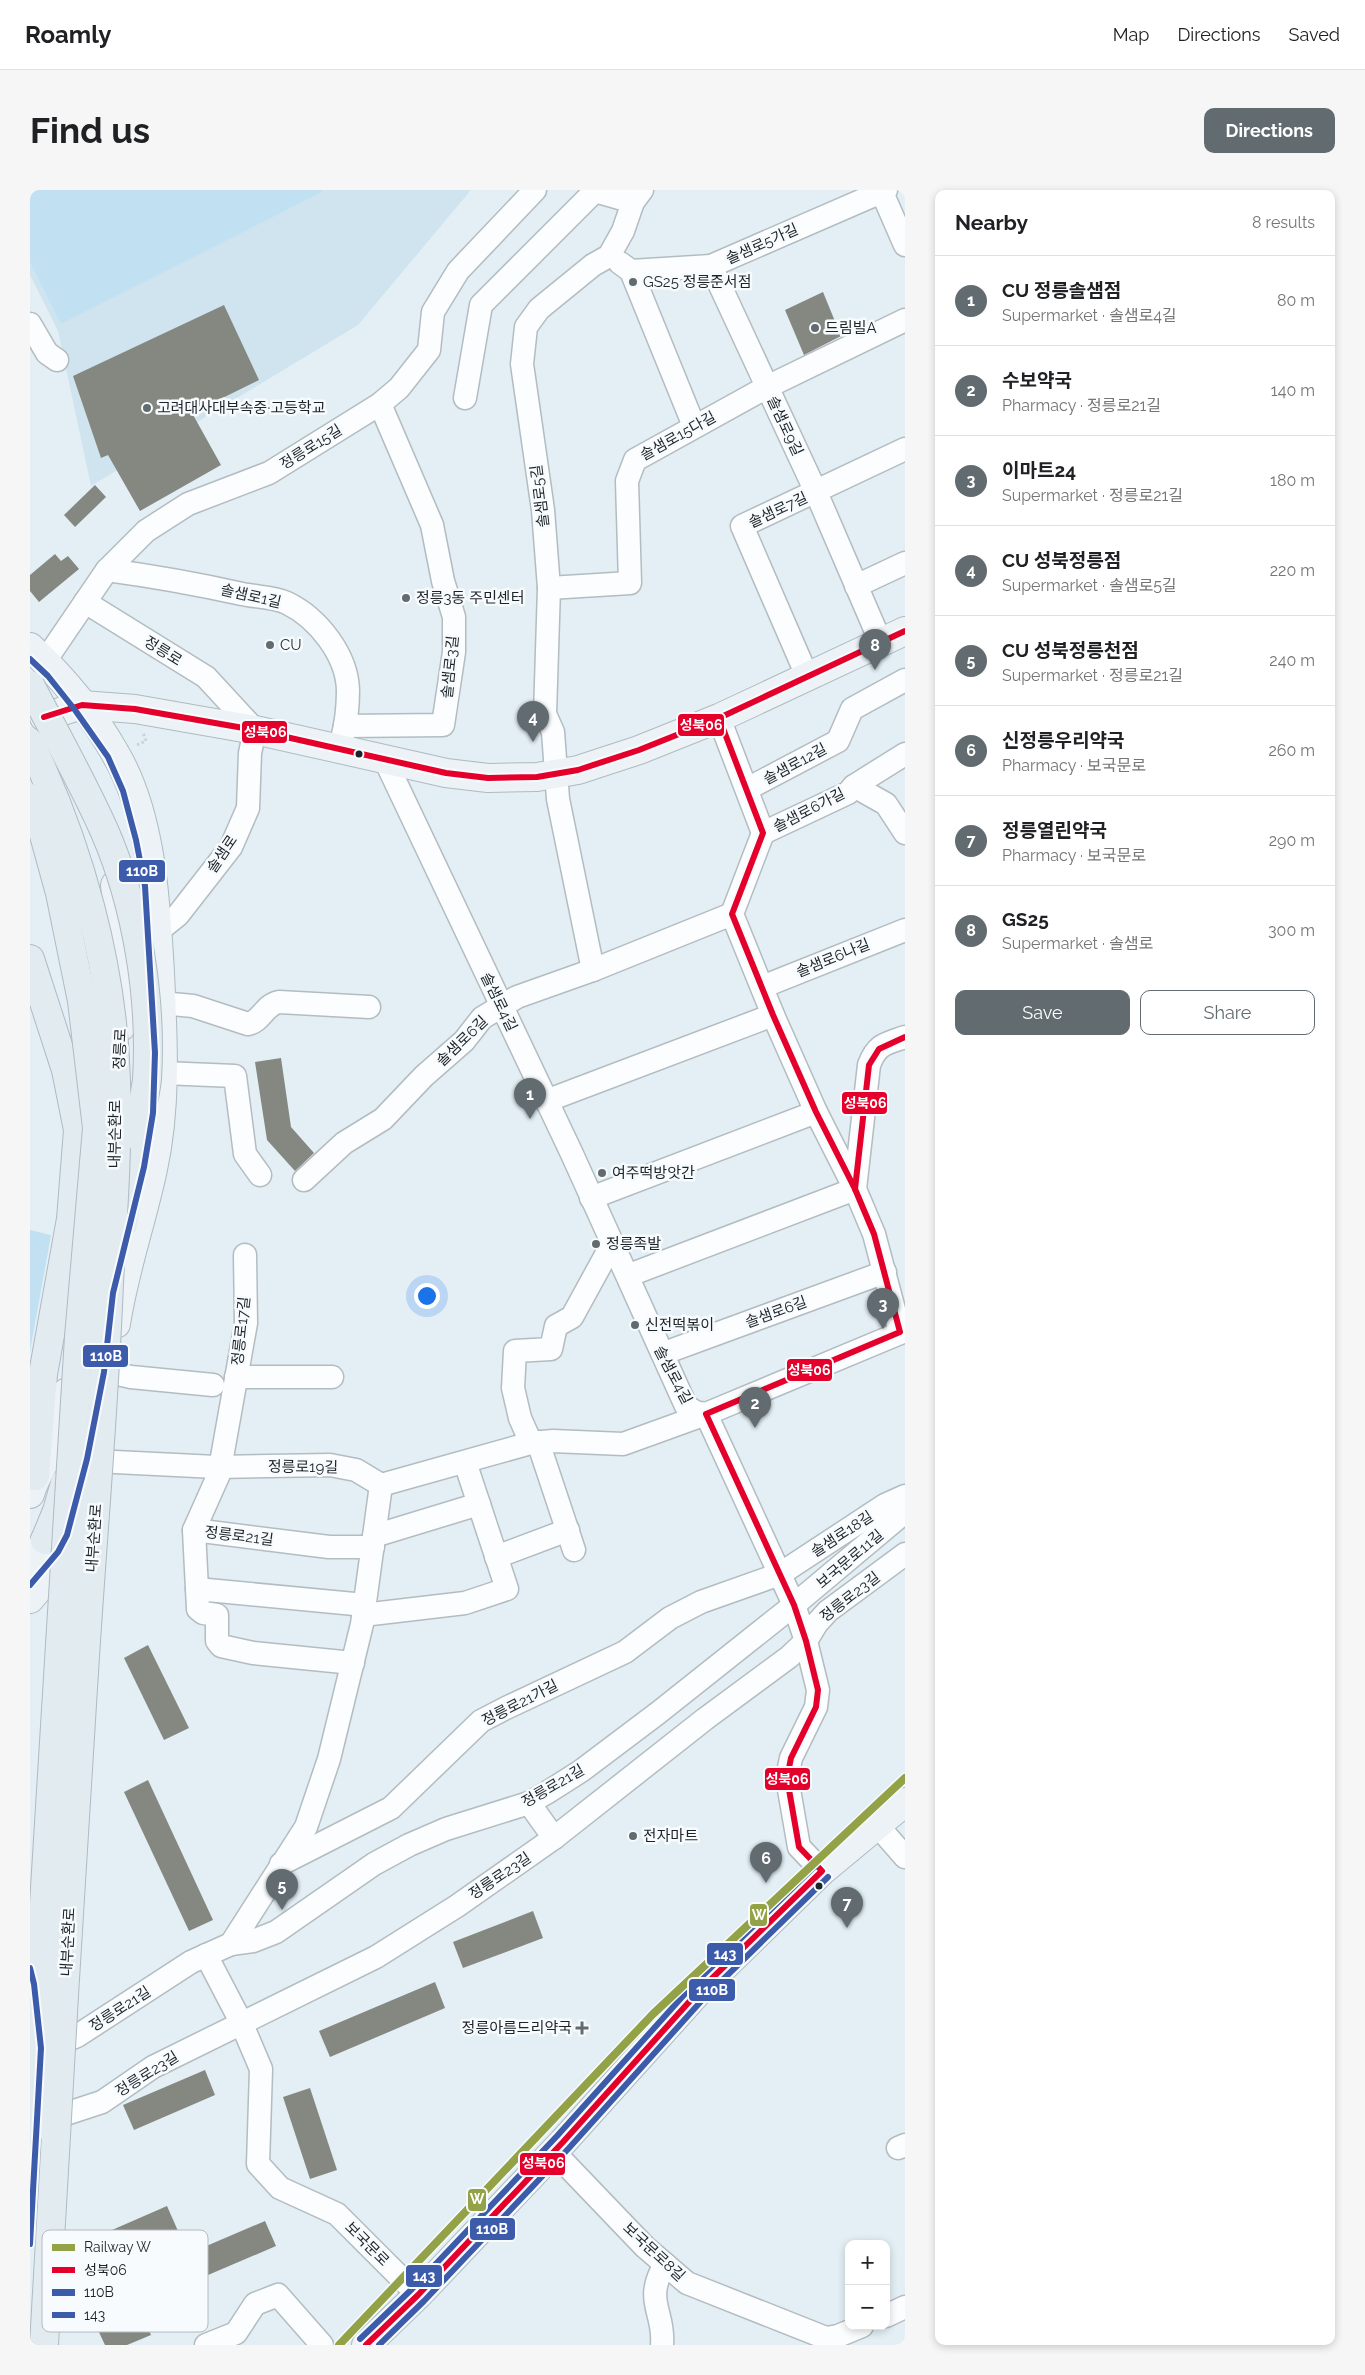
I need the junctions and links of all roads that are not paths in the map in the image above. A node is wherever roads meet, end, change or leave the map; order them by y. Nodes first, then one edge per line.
1 (535, 190) edge
2 (593, 191) edge
3 (883, 191) edge
4 (637, 196) edge
5 (905, 245) edge
6 (609, 256) junction
7 (711, 266) junction
8 (631, 271) junction
9 (905, 320) edge
10 (30, 324) edge
11 (57, 360) dead end
12 (766, 387) junction
13 (465, 398) dead end
14 (380, 404) junction
15 (694, 426) junction
16 (905, 449) edge
17 (816, 492) junction
18 (905, 563) edge
19 (107, 570) junction
20 (856, 586) junction
21 (549, 588) junction
22 (84, 602) junction
23 (905, 631) edge
24 (881, 643) junction
25 (37, 654) edge
26 (808, 676) junction
27 (905, 680) edge
28 (30, 685) edge
29 (82, 705) junction
30 (37, 712) edge
31 (719, 718) junction
32 (255, 730) junction
33 (343, 737) junction
34 (30, 744) edge
35 (905, 754) edge
36 (385, 760) junction
37 (556, 775) junction
38 (854, 786) junction
39 (747, 789) junction
40 (30, 798) edge
41 (903, 826) edge
42 (763, 834) junction
43 (732, 914) junction
44 (905, 930) edge
45 (157, 932) junction
46 (30, 959) edge
47 (593, 970) junction
48 (762, 987) junction
49 (161, 1003) junction
50 (369, 1007) dead end
51 (501, 1007) junction
52 (773, 1015) junction
53 (905, 1037) edge
54 (172, 1073) junction
55 (546, 1101) junction
56 (816, 1112) junction
57 (260, 1175) dead end
58 (304, 1180) dead end
59 (855, 1189) junction
60 (591, 1198) junction
61 (612, 1244) junction
62 (245, 1256) dead end
63 (885, 1272) junction
64 (632, 1274) dead end
65 (902, 1332) edge
66 (667, 1352) dead end
67 (113, 1373) junction
68 (236, 1377) junction
69 (332, 1377) dead end
70 (213, 1385) dead end
71 (706, 1414) junction
72 (534, 1443) junction
73 (465, 1462) junction
74 (218, 1467) junction
75 (91, 1474) junction
76 (33, 1485) edge
77 (381, 1485) junction
78 (905, 1496) edge
79 (479, 1504) junction
80 (905, 1512) edge
81 (194, 1530) junction
82 (45, 1540) junction
83 (373, 1542) junction
84 (905, 1554) edge
85 (496, 1557) junction
86 (780, 1574) junction
87 (30, 1577) edge
88 (197, 1589) junction
89 (30, 1599) edge
90 (794, 1605) junction
91 (364, 1610) junction
92 (806, 1641) junction
93 (353, 1663) junction
94 (905, 1802) edge
95 (529, 1803) junction
96 (877, 1826) junction
97 (554, 1838) junction
98 (905, 1857) edge
99 (281, 1864) junction
100 (822, 1871) junction
101 (30, 1935) edge
102 (231, 1944) junction
103 (206, 1955) junction
104 (241, 2022) junction
105 (40, 2050) edge
106 (37, 2126) edge
107 (553, 2151) junction
108 (51, 2230) edge
109 (665, 2264) junction
110 (418, 2295) junction
111 (905, 2307) edge
112 (890, 2314) edge
113 (852, 2330) edge
114 (45, 2332) edge
115 (811, 2339) edge
116 (33, 2345) edge
117 (44, 2345) edge
118 (206, 2345) edge
119 (322, 2345) edge
120 (366, 2345) edge
121 (662, 2345) edge

1 - 14 street, 정릉로15길
2 - 4 street, 솔샘로5길
2 - 13 street, 솔샘로5길
3 - 5 street
3 - 7 street, 솔샘로5가길
4 - 6 street, 솔샘로5길
6 - 8 street
6 - 21 street, 솔샘로5길
7 - 8 street, 솔샘로5가길
7 - 12 street, 솔샘로9길
8 - 15 street
9 - 12 street, 솔샘로15다길
10 - 11 street
12 - 15 street, 솔샘로15다길
12 - 17 street, 솔샘로9길
14 - 19 street, 정릉로15길
14 - 33 street, 솔샘로3길
15 - 21 street, 솔샘로15다길
16 - 17 street, 솔샘로7길
17 - 20 street, 솔샘로9길
17 - 26 street, 솔샘로7길
18 - 20 street
19 - 22 street, 정릉로15길
19 - 33 street, 솔샘로1길
20 - 24 street, 솔샘로9길
21 - 37 street, 솔샘로5길
22 - 25 street, 정릉로15길
22 - 32 street, 정릉로
23 - 24 main road
24 - 26 main road
25 - 29 main road
26 - 31 main road
27 - 39 street, 솔샘로12길
28 - 82 highway, bridge
29 - 30 main road
29 - 32 main road
29 - 45 main road
30 - 76 main road, 정릉로
31 - 37 main road
31 - 39 street
32 - 33 main road
32 - 45 street, 솔샘로
33 - 36 main road
34 - 108 highway, 내부순환로, bridge
35 - 38 street, 솔샘로6가길
36 - 37 main road
36 - 51 street, 솔샘로4길
37 - 47 street
38 - 41 street, 솔샘로6가길
38 - 42 street, 솔샘로6가길
39 - 42 street
40 - 106 highway, 내부순환로, bridge
42 - 43 street
43 - 47 street, 솔샘로6길
43 - 48 street
44 - 48 street, 솔샘로6나길
45 - 49 main road
46 - 76 highway
47 - 51 street, 솔샘로6길
48 - 52 street
49 - 50 street
49 - 54 main road
51 - 55 street, 솔샘로4길
51 - 58 street, 솔샘로6길
52 - 55 street
52 - 56 street
53 - 59 street
54 - 57 street
54 - 67 main road
55 - 60 street, 솔샘로4길
56 - 59 street
56 - 60 street
59 - 63 street
59 - 64 street
60 - 61 street, 솔샘로4길
61 - 71 street, 솔샘로4길
61 - 72 street
62 - 68 street, 정릉로17길
63 - 65 street
63 - 66 street, 솔샘로6길
65 - 71 street
67 - 70 street
67 - 75 main road
68 - 69 street, 정릉로17길
68 - 74 street, 정릉로17길
71 - 72 street
71 - 86 street
72 - 73 street
72 - 85 street
73 - 77 street
73 - 79 street
74 - 75 street, 정릉로19길
74 - 77 street, 정릉로19길
74 - 81 street
75 - 82 main road
75 - 89 main road
77 - 83 street
78 - 86 street, 솔샘로18길
79 - 83 street, 정릉로21길
79 - 85 street
80 - 90 street, 보국문로11길
81 - 83 street, 정릉로21길
81 - 88 street
82 - 87 main road
83 - 91 street
84 - 92 street, 정릉로23길
85 - 91 street
86 - 90 street
86 - 99 street, 정릉로21가길
88 - 91 street
88 - 93 street
90 - 92 street
90 - 95 street, 정릉로21길
91 - 93 street
92 - 97 street, 정릉로23길
92 - 100 street
93 - 99 street
94 - 96 main road
95 - 97 street
95 - 102 street, 정릉로21길
96 - 98 street
96 - 100 main road
97 - 104 street, 정릉로23길
99 - 102 street
100 - 107 main road
101 - 105 main road
102 - 103 street, 정릉로21길
103 - 104 street
103 - 105 street, 정릉로21길
104 - 106 street, 정릉로23길
104 - 110 street, 보국문로
105 - 106 main road
106 - 116 main road
107 - 109 street, 보국문로8길
107 - 110 main road
109 - 115 street, 보국문로8길
109 - 121 street
110 - 120 main road
111 - 112 street
113 - 115 street, 보국문로8길
114 - 117 highway, 내부순환로, bridge
118 - 119 street

